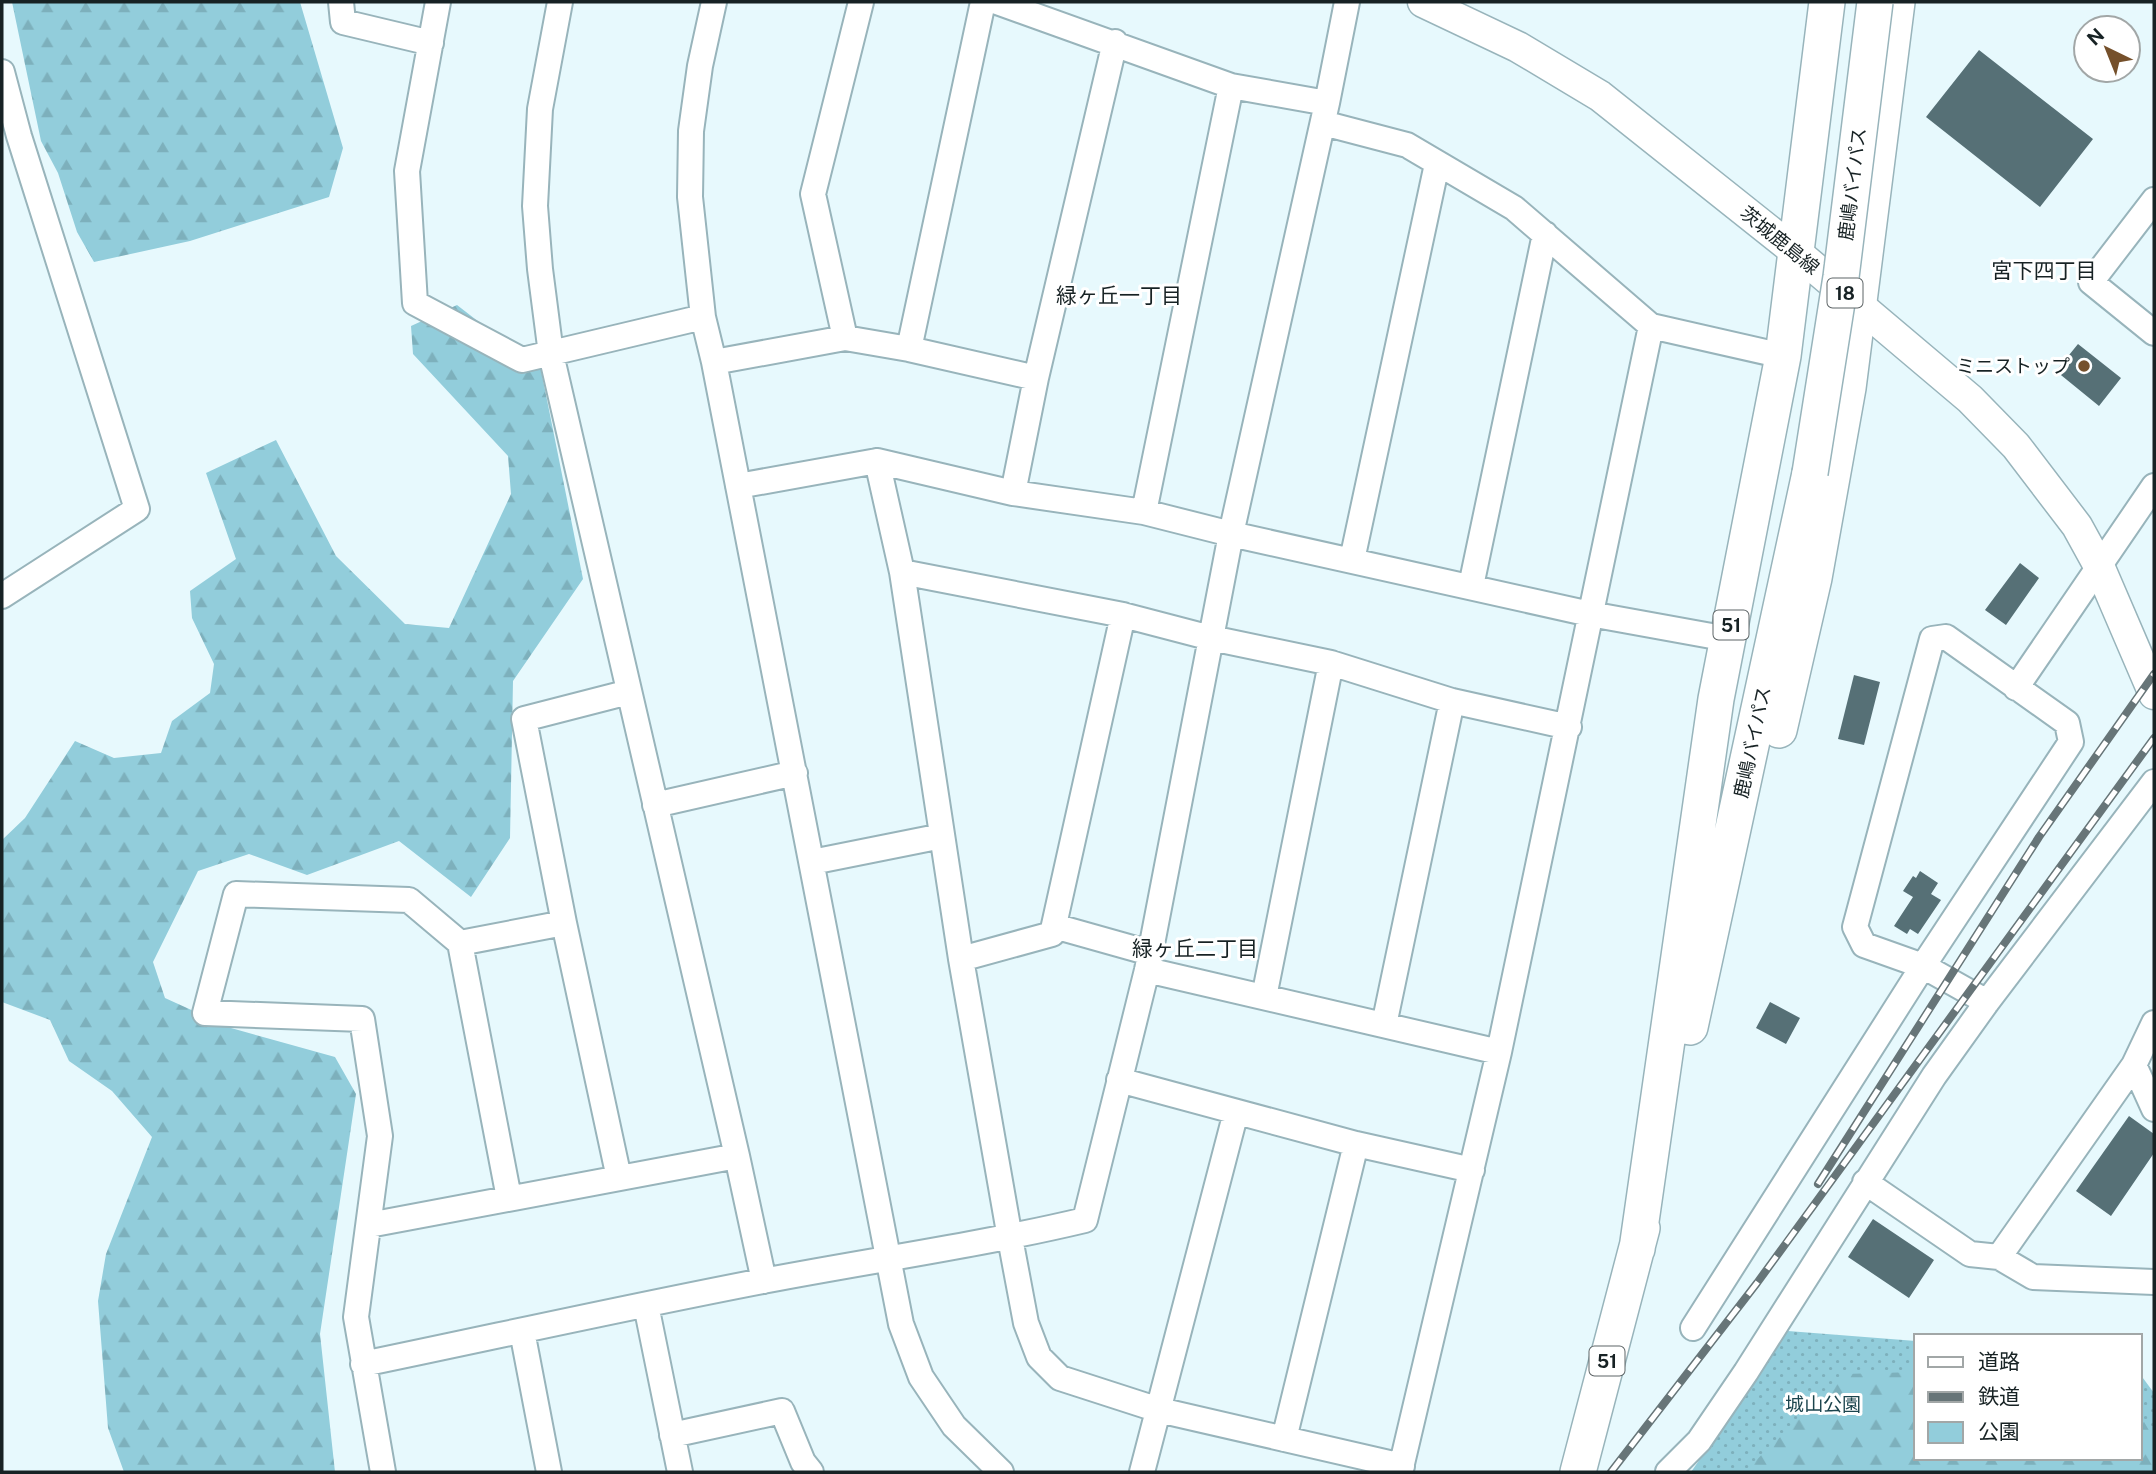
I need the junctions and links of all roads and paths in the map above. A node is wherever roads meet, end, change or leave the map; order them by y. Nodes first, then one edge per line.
1 (341, 2) edge
2 (438, 2) edge
3 (560, 2) edge
4 (714, 2) edge
5 (861, 2) edge
6 (983, 2) edge
7 (997, 2) edge
8 (1347, 2) edge
9 (1423, 2) edge
10 (1827, 2) edge
11 (1875, 2) edge
12 (1897, 2) edge
13 (1115, 42) junction
14 (431, 43) junction
15 (2, 72) edge
16 (1231, 86) junction
17 (1325, 113) junction
18 (10, 139) edge
19 (1437, 164) junction
20 (2154, 200) edge
21 (1545, 234) junction
22 (1796, 252) junction
23 (1859, 305) junction
24 (703, 317) junction
25 (1651, 326) junction
26 (2154, 333) edge
27 (845, 338) junction
28 (909, 349) junction
29 (551, 354) junction
30 (1783, 356) junction
31 (714, 362) junction
32 (1036, 379) junction
33 (877, 461) junction
34 (738, 486) junction
35 (2154, 486) edge
36 (1013, 493) junction
37 (1144, 512) junction
38 (1231, 534) junction
39 (1352, 560) junction
40 (2099, 566) junction
41 (902, 572) junction
42 (1471, 586) junction
43 (2, 596) edge
44 (1590, 614) junction
45 (1123, 615) junction
46 (1211, 638) junction
47 (1728, 639) junction
48 (1331, 663) junction
49 (2016, 688) junction
50 (629, 692) junction
51 (2154, 694) edge
52 (1452, 701) junction
53 (1569, 727) junction
54 (795, 773) junction
55 (2154, 782) edge
56 (655, 805) junction
57 (942, 836) junction
58 (812, 862) junction
59 (564, 923) junction
60 (1054, 926) junction
61 (460, 943) junction
62 (961, 959) junction
63 (1148, 961) junction
64 (1923, 966) junction
65 (1701, 981) junction
66 (1264, 997) junction
67 (1987, 1002) junction
68 (2154, 1023) edge
69 (1384, 1025) junction
70 (1499, 1052) junction
71 (2134, 1065) junction
72 (1119, 1080) junction
73 (2154, 1109) edge
74 (1236, 1112) junction
75 (1356, 1144) junction
76 (737, 1156) junction
77 (1472, 1170) junction
78 (618, 1178) junction
79 (1865, 1182) junction
80 (509, 1198) junction
81 (369, 1225) junction
82 (1010, 1238) junction
83 (1637, 1249) junction
84 (890, 1257) junction
85 (1999, 1257) junction
86 (764, 1281) junction
87 (2154, 1282) edge
88 (646, 1305) junction
89 (1693, 1328) dead end
90 (522, 1331) junction
91 (363, 1364) junction
92 (1159, 1410) junction
93 (672, 1435) junction
94 (1284, 1439) junction
95 (1401, 1469) edge
96 (383, 1472) edge
97 (549, 1472) edge
98 (680, 1472) edge
99 (811, 1472) edge
100 (1001, 1472) edge
101 (1142, 1472) edge
102 (1578, 1472) edge
103 (1668, 1472) edge

1 - 14 street
2 - 14 street
3 - 29 street
4 - 24 street
5 - 27 street
6 - 28 street
7 - 13 street
8 - 17 street
9 - 22 main road, 茨城鹿島線 / 18
10 - 22 highway, 51
11 - 65 highway, 鹿嶋バイパス / 51, bridge
12 - 23 highway, 51
13 - 16 street
13 - 32 street
14 - 29 street
15 - 18 street
16 - 17 street
16 - 37 street
17 - 19 street
17 - 38 street
18 - 43 street
19 - 21 street
19 - 39 street
20 - 26 street
21 - 25 street
21 - 42 street
22 - 23 main road, 茨城鹿島線 / 18
22 - 30 highway, 51
23 - 40 main road, 茨城鹿島線 / 18
23 - 65 highway, 51
24 - 29 street
24 - 31 street
25 - 30 street
25 - 44 street
27 - 28 street
27 - 31 street
28 - 32 street
29 - 50 street
30 - 47 highway, 51
31 - 34 street
32 - 36 street
33 - 34 street
33 - 36 street
33 - 41 street
34 - 54 street
35 - 40 street
36 - 37 street
37 - 38 street
38 - 39 street
38 - 46 street
39 - 42 street
40 - 49 street
40 - 51 main road, 茨城鹿島線 / 18
41 - 45 street
41 - 57 street
42 - 44 street
44 - 47 street
44 - 53 street
45 - 46 street
45 - 60 street
46 - 48 street
46 - 63 street
47 - 83 highway, 51
48 - 52 street
48 - 66 street
49 - 64 street
49 - 64 street
50 - 56 street
50 - 59 street
52 - 53 street
52 - 69 street
53 - 70 street
54 - 56 street
54 - 58 street
55 - 67 street
56 - 76 street
57 - 58 street
57 - 62 street
58 - 84 street
59 - 61 street
59 - 78 street
60 - 62 street
60 - 63 street
61 - 80 street
61 - 81 street
62 - 82 street
63 - 66 street
63 - 72 street
64 - 67 street
64 - 89 street
65 - 83 highway, 鹿嶋バイパス / 51
66 - 69 street
67 - 79 street
68 - 71 street
69 - 70 street
70 - 77 street
71 - 73 street
71 - 85 street
72 - 74 street
72 - 82 street
74 - 75 street
74 - 92 street
75 - 77 street
75 - 94 street
76 - 78 street
76 - 86 street
77 - 95 street
78 - 80 street
79 - 85 street
79 - 103 street
80 - 81 street
81 - 91 street
82 - 84 street
82 - 92 street
83 - 102 highway, 鹿嶋バイパス / 51
84 - 86 street
84 - 100 street
85 - 87 street
86 - 88 street
88 - 90 street
88 - 93 street
90 - 91 street
90 - 97 street
91 - 96 street
92 - 94 street
92 - 101 street
93 - 98 street
93 - 99 street
94 - 95 street

